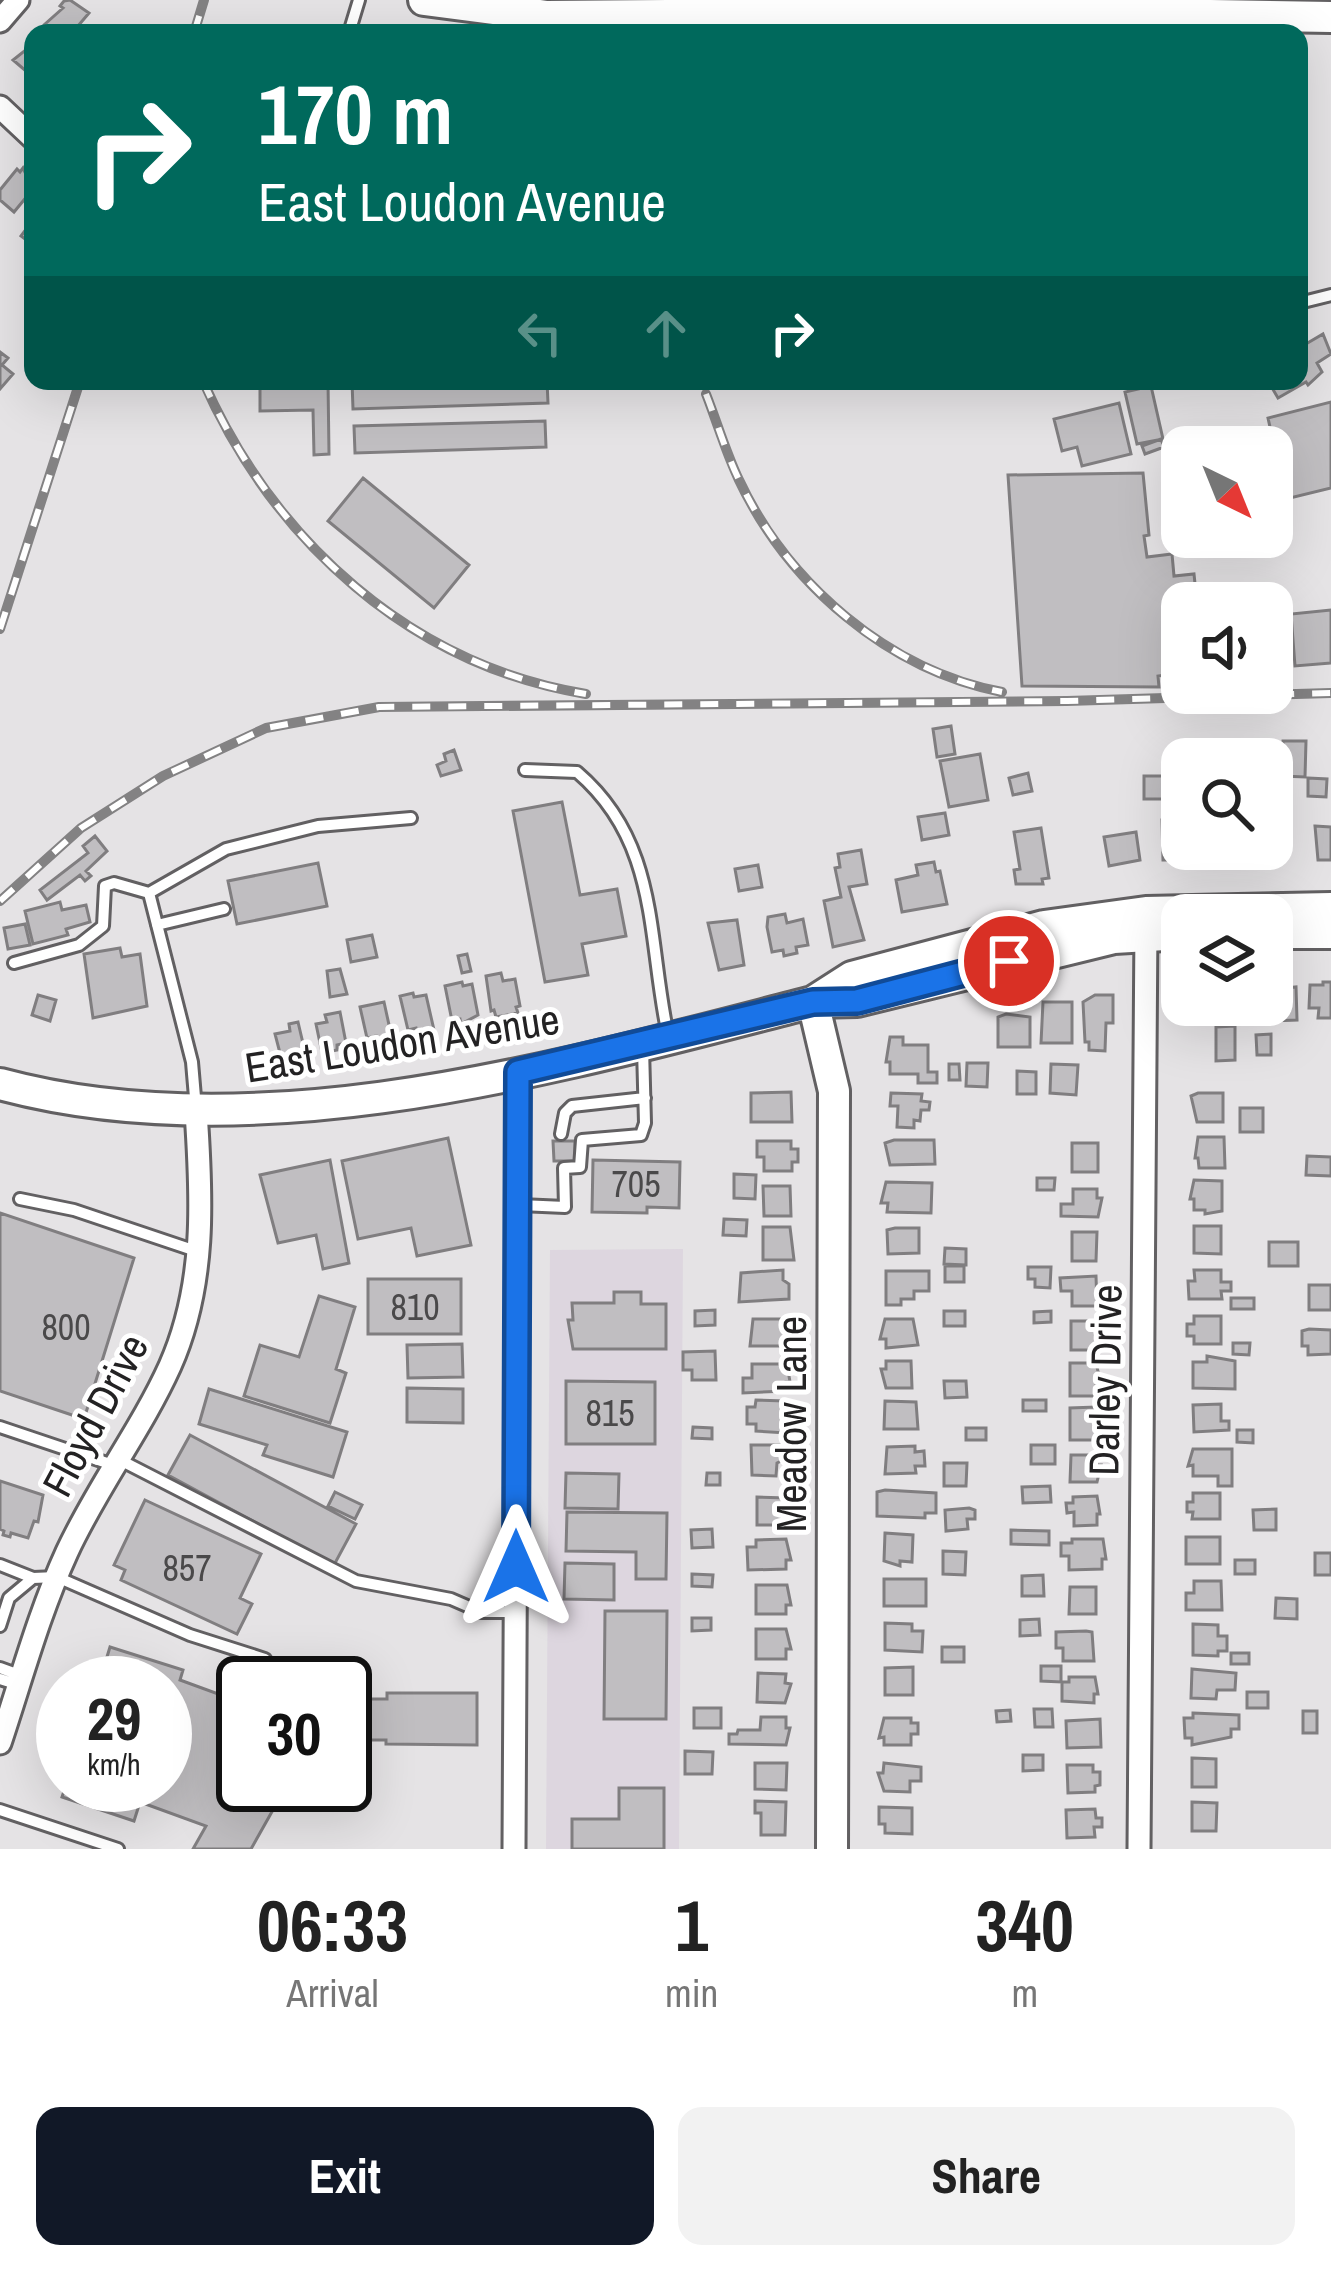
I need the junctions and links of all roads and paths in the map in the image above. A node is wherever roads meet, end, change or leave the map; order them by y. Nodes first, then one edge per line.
1 (18, 0) edge
2 (424, 0) edge
3 (645, 16) edge
4 (1331, 16) edge
5 (0, 21) edge
6 (1029, 22) edge
7 (0, 107) edge
8 (24, 130) edge
9 (526, 770) dead end
10 (411, 818) dead end
11 (148, 893) junction
12 (1331, 908) edge
13 (224, 909) dead end
14 (1146, 924) junction
15 (157, 925) junction
16 (1161, 928) edge
17 (1293, 933) edge
18 (1331, 933) edge
19 (14, 963) dead end
20 (813, 1002) junction
21 (656, 1042) junction
22 (518, 1072) junction
23 (0, 1084) edge
24 (645, 1098) junction
25 (196, 1112) junction
26 (582, 1140) junction
27 (20, 1199) dead end
28 (520, 1205) junction
29 (200, 1252) junction
30 (0, 1427) edge
31 (115, 1462) junction
32 (0, 1565) edge
33 (57, 1577) junction
34 (33, 1578) junction
35 (515, 1612) junction
36 (0, 1626) edge
37 (256, 1656) edge
38 (0, 1668) edge
39 (14, 1680) edge
40 (0, 1743) edge
41 (0, 1810) edge
42 (118, 1849) edge
43 (514, 1849) edge
44 (832, 1849) edge
45 (1139, 1849) edge

1 - 5 street
2 - 3 street
3 - 6 street
4 - 6 street
7 - 8 street
9 - 21 lane
10 - 11 lane
11 - 15 lane
11 - 19 lane
12 - 14 street, East Loudon Avenue
13 - 15 lane
14 - 16 street, East Loudon Avenue
14 - 20 street, East Loudon Avenue
14 - 45 street, Darley Drive
15 - 25 lane
17 - 18 street
20 - 21 street, East Loudon Avenue
20 - 44 street, Meadow Lane
21 - 22 street, East Loudon Avenue
21 - 24 lane
22 - 25 street, East Loudon Avenue
22 - 28 street
23 - 25 street, East Loudon Avenue
24 - 26 lane
24 - 26 lane
25 - 29 street, Floyd Drive
26 - 28 lane
27 - 29 lane
28 - 35 street
29 - 31 street, Floyd Drive
30 - 31 lane
31 - 33 street, Floyd Drive
31 - 35 lane
32 - 34 lane
33 - 34 lane
33 - 37 lane
33 - 39 street, Floyd Drive
34 - 36 lane
35 - 43 street
38 - 39 lane
39 - 40 street, Floyd Drive
41 - 42 lane

